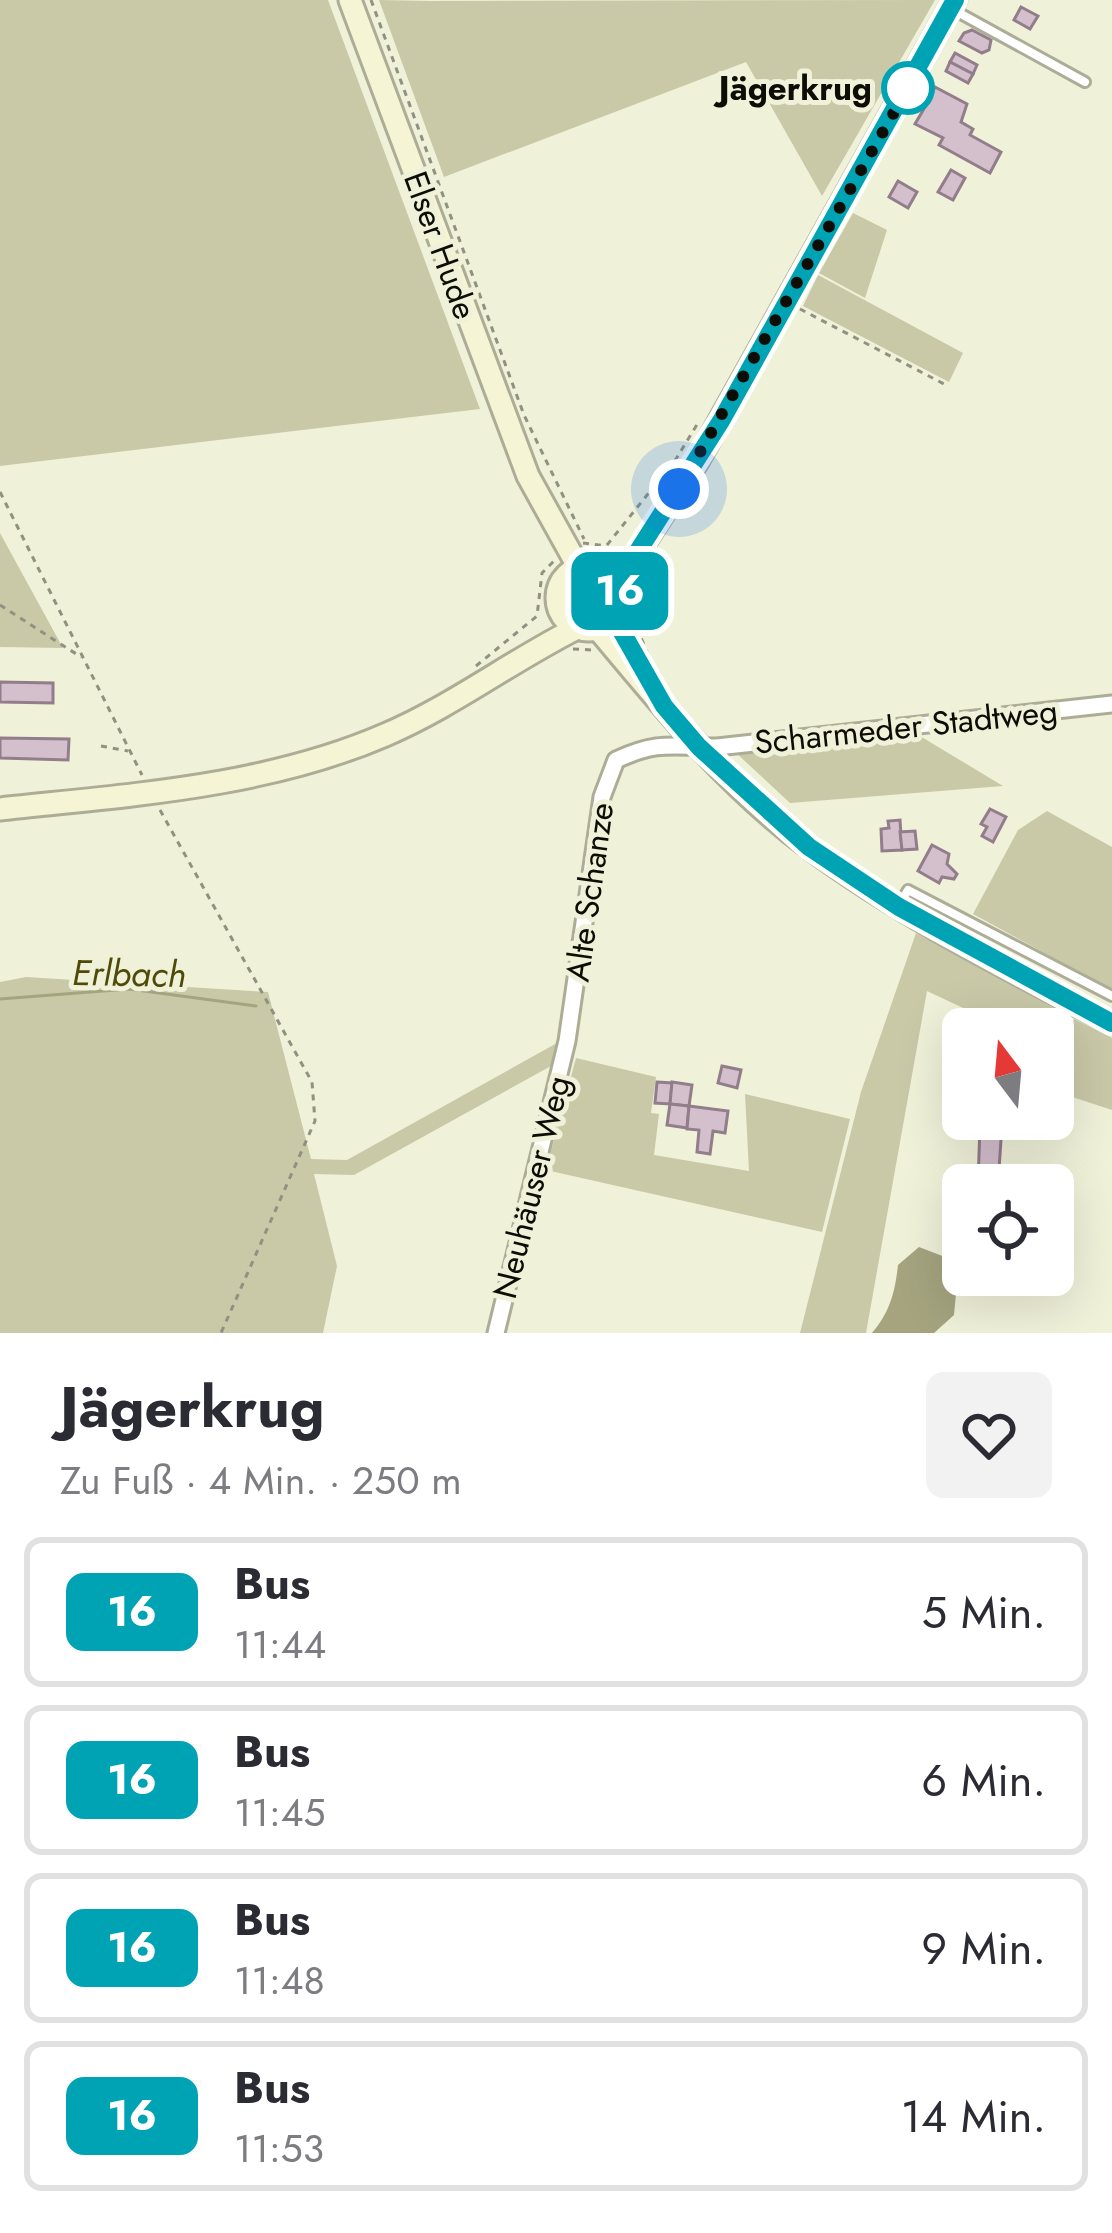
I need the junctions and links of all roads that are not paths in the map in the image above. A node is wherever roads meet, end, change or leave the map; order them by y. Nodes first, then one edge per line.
1 (350, 0) edge
2 (953, 4) edge
3 (1085, 82) dead end
4 (563, 570) junction
5 (611, 578) junction
6 (559, 611) junction
7 (596, 625) junction
8 (511, 663) junction
9 (1112, 704) edge
10 (699, 747) junction
11 (0, 809) edge
12 (899, 907) junction
13 (1112, 996) edge
14 (1112, 1023) edge
15 (567, 1041) joint
16 (496, 1333) edge

1 - 4 street, Elser Hude
2 - 3 lane
2 - 5 street
4 - 5 street
4 - 6 street
5 - 7 street
6 - 7 street
6 - 8 street
7 - 8 street
7 - 10 street
8 - 11 street
9 - 10 street, Scharmeder Stadtweg
10 - 12 street
10 - 15 street, Alte Schanze
12 - 13 lane
12 - 14 street
15 - 16 street, Neuhäuser Weg

